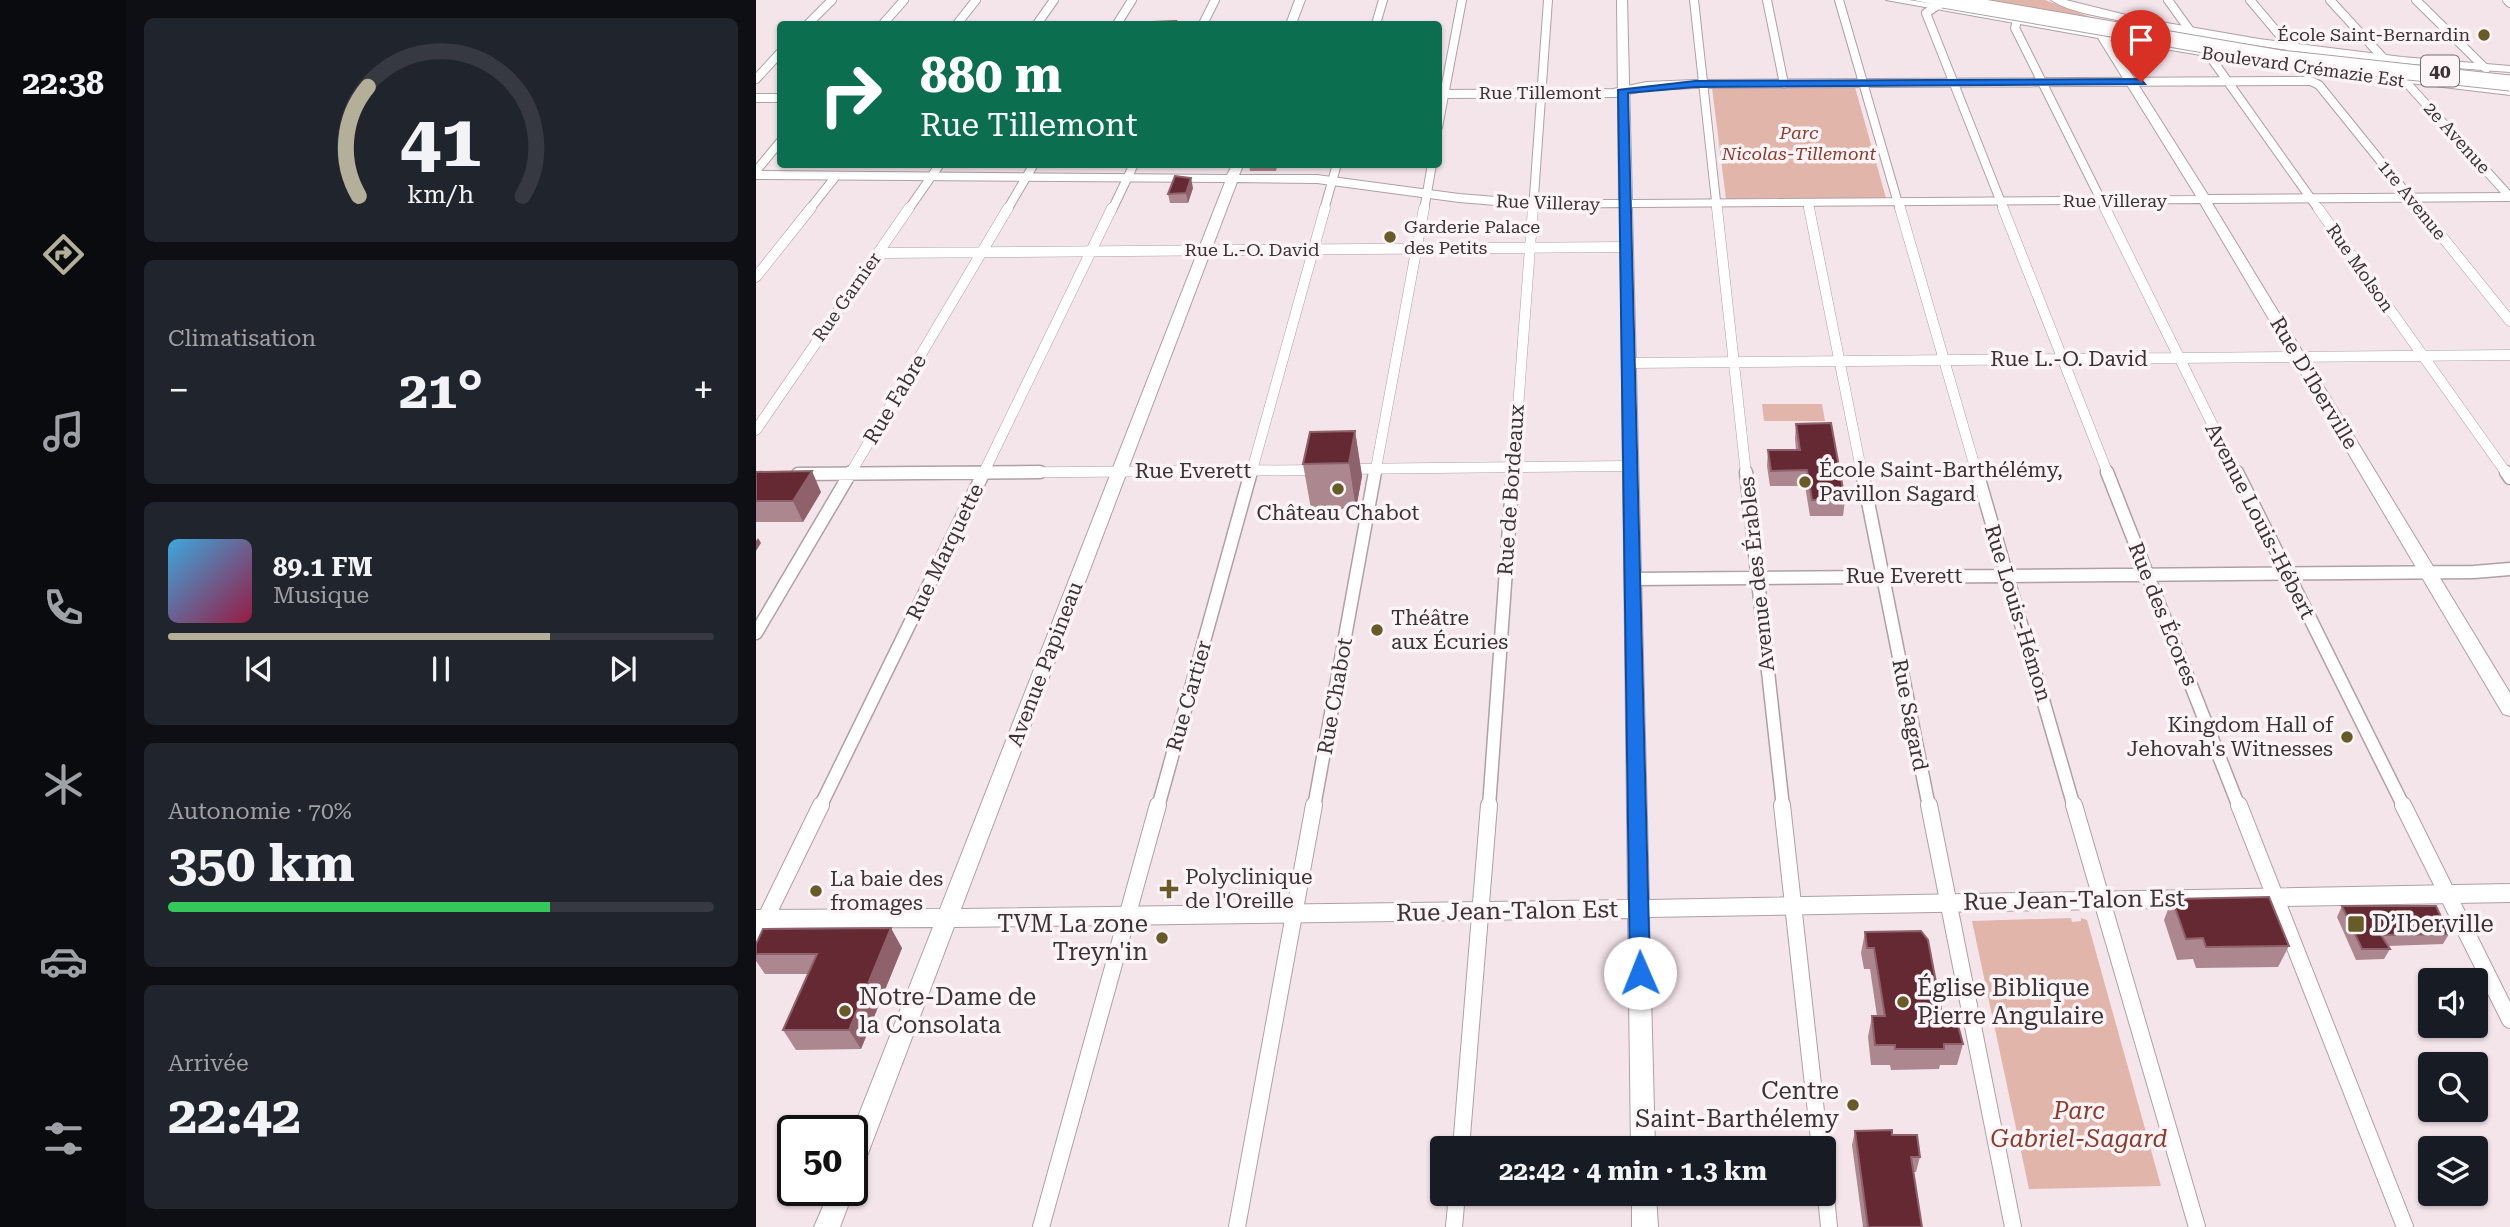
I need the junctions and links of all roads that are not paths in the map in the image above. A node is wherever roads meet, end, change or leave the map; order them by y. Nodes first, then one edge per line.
1 (832, 0) edge
2 (904, 0) edge
3 (976, 0) edge
4 (1054, 0) edge
5 (1132, 0) edge
6 (1215, 0) edge
7 (1300, 0) edge
8 (1383, 0) edge
9 (1462, 0) edge
10 (1548, 0) edge
11 (1622, 0) edge
12 (1694, 0) edge
13 (1767, 0) edge
14 (1839, 0) edge
15 (1891, 0) edge
16 (1920, 0) edge
17 (1972, 0) edge
18 (2056, 0) edge
19 (2101, 0) edge
20 (2114, 0) edge
21 (2168, 0) edge
22 (2250, 0) edge
23 (2330, 0) edge
24 (2416, 0) edge
25 (1939, 3) edge
26 (811, 21) edge
27 (886, 21) edge
28 (959, 21) edge
29 (1039, 21) edge
30 (1119, 21) edge
31 (1204, 21) edge
32 (1292, 21) edge
33 (1377, 21) edge
34 (2017, 21) junction
35 (2102, 25) junction
36 (2119, 28) junction
37 (2191, 31) junction
38 (2292, 49) junction
39 (777, 56) edge
40 (2118, 56) junction
41 (2208, 56) junction
42 (2380, 61) junction
43 (2485, 68) junction
44 (2404, 78) junction
45 (756, 79) edge
46 (2227, 81) junction
47 (2313, 81) joint
48 (2043, 82) junction
49 (2133, 82) junction
50 (1863, 83) junction
51 (1953, 83) junction
52 (1703, 84) junction
53 (1784, 84) junction
54 (2509, 84) edge
55 (1623, 90) junction
56 (1541, 93) junction
57 (1442, 94) edge
58 (756, 98) edge
59 (777, 98) edge
60 (777, 146) edge
61 (937, 168) edge
62 (1032, 168) edge
63 (1132, 168) edge
64 (1336, 168) edge
65 (1431, 168) edge
66 (1235, 171) edge
67 (756, 173) edge
68 (836, 176) junction
69 (931, 177) junction
70 (1128, 177) junction
71 (1026, 178) junction
72 (1333, 181) junction
73 (1426, 194) junction
74 (2510, 197) edge
75 (2411, 199) junction
76 (2311, 200) junction
77 (2102, 201) junction
78 (2204, 201) junction
79 (2001, 202) junction
80 (1808, 203) junction
81 (1897, 203) junction
82 (1533, 204) junction
83 (1717, 204) junction
84 (1625, 205) junction
85 (1626, 247) junction
86 (1529, 248) junction
87 (1416, 249) junction
88 (1204, 250) junction
89 (1313, 250) junction
90 (1092, 251) junction
91 (983, 252) junction
92 (878, 253) junction
93 (756, 277) edge
94 (2510, 321) edge
95 (2421, 355) junction
96 (2510, 355) edge
97 (2298, 357) junction
98 (2180, 358) junction
99 (2063, 359) junction
100 (1943, 360) junction
101 (1838, 361) junction
102 (1734, 362) junction
103 (1629, 363) junction
104 (756, 430) edge
105 (1630, 466) junction
106 (1376, 469) junction
107 (1513, 469) junction
108 (1251, 470) junction
109 (1119, 471) junction
110 (984, 472) junction
111 (851, 473) junction
112 (782, 474) edge
113 (2510, 478) edge
114 (2510, 569) edge
115 (2286, 572) junction
116 (2428, 572) junction
117 (2147, 574) junction
118 (2007, 576) junction
119 (1882, 577) junction
120 (1758, 578) junction
121 (1633, 579) junction
122 (756, 633) edge
123 (2510, 709) edge
124 (2510, 892) edge
125 (2448, 894) junction
126 (2275, 897) junction
127 (2102, 899) junction
128 (1948, 902) junction
129 (1794, 904) junction
130 (1639, 908) junction
131 (1481, 913) junction
132 (1296, 915) junction
133 (1128, 916) junction
134 (949, 918) junction
135 (759, 926) edge
136 (2510, 1020) edge
137 (868, 1123) edge
138 (1462, 1136) edge
139 (1643, 1136) edge
140 (1819, 1136) edge
141 (836, 1206) edge
142 (1456, 1206) edge
143 (1644, 1206) edge
144 (1827, 1206) edge
145 (827, 1227) edge
146 (1041, 1227) edge
147 (1237, 1227) edge
148 (1454, 1227) edge
149 (1645, 1227) edge
150 (1829, 1227) edge
151 (2013, 1227) edge
152 (2197, 1227) edge
153 (2405, 1227) edge

1 - 26 street
2 - 27 street
3 - 28 street
4 - 29 street
5 - 30 street
6 - 31 street
7 - 32 main road
8 - 33 street
9 - 57 street
10 - 56 street, Rue de Bordeaux
11 - 55 main road
12 - 52 street, Avenue des Érables
13 - 53 street
14 - 50 street, Rue Louis-Hémon
15 - 25 main road, Boulevard Crémazie Est
16 - 35 highway, bridge
17 - 42 highway, 40, bridge
18 - 35 main road, Boulevard Crémazie Est
19 - 35 main road, Rue D'Iberville
20 - 36 main road, Rue D'Iberville
21 - 37 street, Rue Molson
22 - 38 street
23 - 42 street
24 - 43 street
25 - 34 main road, Boulevard Crémazie Est
25 - 44 highway, 40, bridge
25 - 51 street, Rue des Écores
34 - 35 main road, Boulevard Crémazie Est
34 - 48 street, Avenue Louis-Hébert
35 - 36 main road, Boulevard Crémazie Est
35 - 36 main road, Boulevard Crémazie Est
35 - 40 main road, Rue D'Iberville
36 - 37 main road, Boulevard Crémazie Est
36 - 40 main road, Rue D'Iberville
36 - 41 main road, Boulevard Crémazie Est
37 - 38 main road, Boulevard Crémazie Est
37 - 41 street, Rue Molson
38 - 42 main road, Boulevard Crémazie Est
39 - 45 street
40 - 49 main road, Rue D'Iberville
41 - 44 main road, Boulevard Crémazie Est
41 - 46 street, Rue Molson
42 - 43 main road, Boulevard Crémazie Est
42 - 54 highway, 40, bridge
43 - 54 main road, Boulevard Crémazie Est
44 - 54 highway, bridge
44 - 74 street, 2e Avenue
46 - 47 street, Rue Tillemont
46 - 49 street, Rue Tillemont
46 - 76 street, Rue Molson
47 - 75 street, 1re Avenue
48 - 49 street, Rue Tillemont
48 - 51 street, Rue Tillemont
48 - 77 street, Avenue Louis-Hébert
49 - 78 main road, Rue D'Iberville
50 - 51 street, Rue Tillemont
50 - 53 street, Rue Tillemont
50 - 81 street, Rue Louis-Hémon
51 - 79 street, Rue des Écores
52 - 53 street, Rue Tillemont
52 - 55 street, Rue Tillemont
52 - 83 street, Avenue des Érables
55 - 56 street, Rue Tillemont
55 - 84 main road
56 - 57 street, Rue Tillemont
56 - 82 street, Rue de Bordeaux
58 - 59 street
60 - 67 street
61 - 69 street, Rue Garnier
62 - 71 street, Rue Fabre
63 - 70 street, Rue Marquette
64 - 72 street, Rue Cartier
65 - 73 street, Rue Chabot
66 - 70 main road, Rue Villeray
66 - 72 main road, Rue Villeray
66 - 88 main road, Avenue Papineau
67 - 68 main road, Rue Villeray
68 - 69 main road, Rue Villeray
68 - 93 street
69 - 71 main road, Rue Villeray
69 - 92 street, Rue Garnier
70 - 71 main road, Rue Villeray
70 - 90 street, Rue Marquette
71 - 91 street, Rue Fabre
72 - 73 main road, Rue Villeray
72 - 89 street, Rue Cartier
73 - 82 main road, Rue Villeray
73 - 87 street, Rue Chabot
74 - 75 main road, Rue Villeray
75 - 76 main road, Rue Villeray
75 - 94 street, 1re Avenue
76 - 78 main road, Rue Villeray
76 - 95 street, Rue Molson
77 - 78 main road, Rue Villeray
77 - 79 main road, Rue Villeray
77 - 98 street, Avenue Louis-Hébert
78 - 97 main road, Rue D'Iberville
79 - 81 main road, Rue Villeray
79 - 99 street, Rue des Écores
80 - 81 main road, Rue Villeray
80 - 83 main road, Rue Villeray
80 - 101 street, Rue Sagard
81 - 100 street, Rue Louis-Hémon
82 - 84 main road, Rue Villeray
82 - 86 street, Rue de Bordeaux
83 - 84 main road, Rue Villeray
83 - 102 street, Avenue des Érables
84 - 85 main road
85 - 86 street, Rue L.-O. David
85 - 103 main road
86 - 87 street, Rue L.-O. David
86 - 107 street, Rue de Bordeaux
87 - 89 street, Rue L.-O. David
87 - 106 street, Rue Chabot
88 - 89 street, Rue L.-O. David
88 - 90 street, Rue L.-O. David
88 - 109 main road, Avenue Papineau
89 - 108 street, Rue Cartier
90 - 91 street, Rue L.-O. David
90 - 110 street, Rue Marquette
91 - 92 street, Rue L.-O. David
91 - 111 street, Rue Fabre
92 - 104 street, Rue Garnier
95 - 96 street, Rue L.-O. David
95 - 97 street, Rue L.-O. David
95 - 113 street, Rue Molson
97 - 98 street, Rue L.-O. David
97 - 116 main road, Rue D'Iberville
98 - 99 street, Rue L.-O. David
98 - 115 street, Avenue Louis-Hébert
99 - 100 street, Rue L.-O. David
99 - 117 street, Rue des Écores
100 - 101 street, Rue L.-O. David
100 - 118 street, Rue Louis-Hémon
101 - 102 street, Rue L.-O. David
101 - 119 street, Rue Sagard
102 - 103 street, Rue L.-O. David
102 - 120 street, Avenue des Érables
103 - 105 main road
105 - 107 street, Rue Everett
105 - 121 main road
106 - 107 street, Rue Everett
106 - 108 street, Rue Everett
106 - 132 street, Rue Chabot
107 - 131 street, Rue de Bordeaux
108 - 109 street, Rue Everett
108 - 133 street, Rue Cartier
109 - 110 street, Rue Everett
109 - 134 main road, Avenue Papineau
110 - 111 street, Rue Everett
110 - 135 street, Rue Marquette
111 - 112 street, Rue Everett
111 - 122 street, Rue Fabre
114 - 116 street, Rue Everett
115 - 116 street, Rue Everett
115 - 117 street, Rue Everett
115 - 125 street, Avenue Louis-Hébert
116 - 123 main road, Rue D'Iberville
117 - 118 street, Rue Everett
117 - 126 street, Rue des Écores
118 - 119 street, Rue Everett
118 - 127 street, Rue Louis-Hémon
119 - 120 street, Rue Everett
119 - 128 street, Rue Sagard
120 - 121 street, Rue Everett
120 - 129 street, Avenue des Érables
121 - 130 main road
124 - 125 main road, Rue Jean-Talon Est
125 - 126 main road, Rue Jean-Talon Est
125 - 136 street, Avenue Louis-Hébert
126 - 127 main road, Rue Jean-Talon Est
126 - 153 street, Rue des Écores
127 - 128 main road, Rue Jean-Talon Est
127 - 152 street, Rue Louis-Hémon
128 - 129 main road, Rue Jean-Talon Est
128 - 151 street, Rue Sagard
129 - 130 main road, Rue Jean-Talon Est
129 - 140 street, Avenue des Érables
130 - 131 main road, Rue Jean-Talon Est
130 - 139 main road
131 - 132 main road, Rue Jean-Talon Est
131 - 138 street, Rue de Bordeaux
132 - 133 main road, Rue Jean-Talon Est
132 - 147 street, Rue Chabot
133 - 134 main road, Rue Jean-Talon Est
133 - 146 street, Rue Cartier
134 - 135 main road, Rue Jean-Talon Est
134 - 137 main road, Avenue Papineau
141 - 145 main road
142 - 148 street
143 - 149 main road
144 - 150 street

